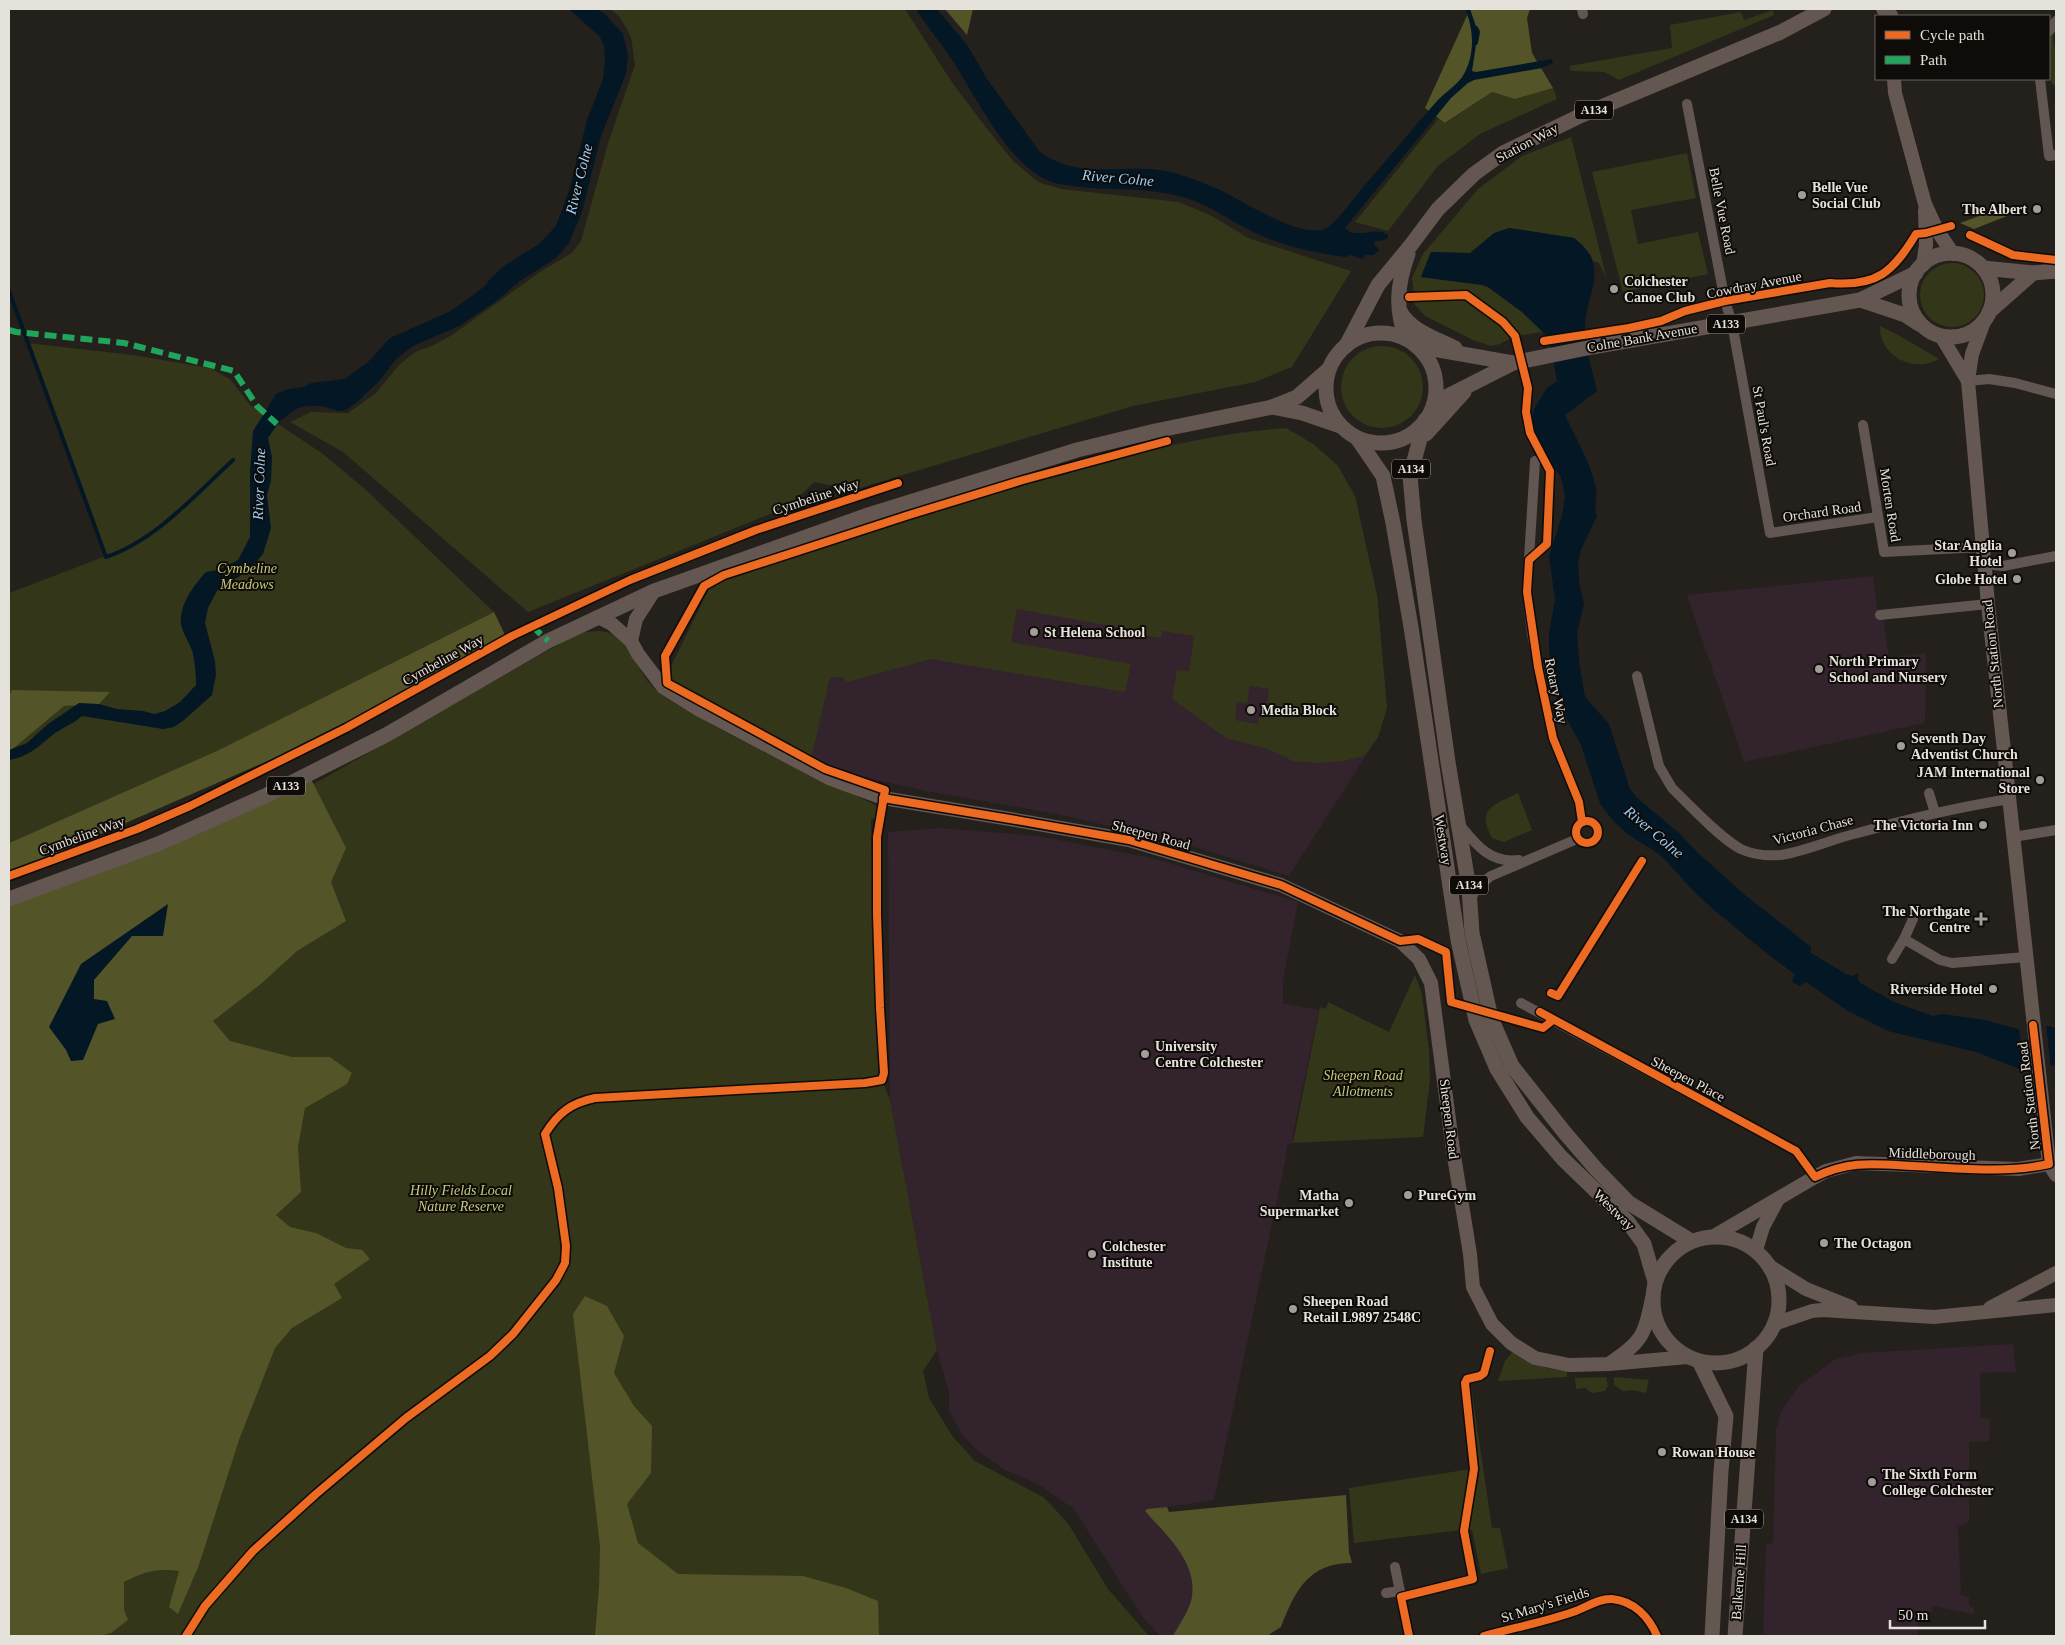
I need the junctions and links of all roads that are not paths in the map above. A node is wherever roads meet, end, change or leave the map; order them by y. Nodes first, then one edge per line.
1 (1803, 9) edge
2 (1824, 9) edge
3 (1781, 32) junction
4 (1894, 80) edge
5 (2040, 80) edge
6 (1687, 104) dead end
7 (2056, 155) edge
8 (1925, 204) junction
9 (1411, 245) junction
10 (1953, 254) junction
11 (1983, 268) junction
12 (1919, 269) junction
13 (2056, 271) edge
14 (2033, 273) junction
15 (1860, 300) junction
16 (1399, 307) junction
17 (1987, 316) junction
18 (1732, 323) junction
19 (1925, 328) junction
20 (1941, 336) junction
21 (1412, 342) junction
22 (1346, 346) junction
23 (1472, 355) junction
24 (1513, 364) junction
25 (1330, 369) junction
26 (1478, 379) junction
27 (1968, 381) junction
28 (2056, 394) edge
29 (1434, 403) junction
30 (1272, 407) junction
31 (1425, 420) junction
32 (1863, 425) dead end
33 (1340, 426) junction
34 (1357, 438) junction
35 (1418, 447) junction
36 (1535, 461) dead end
37 (1878, 518) junction
38 (1770, 533) joint
39 (1982, 547) junction
40 (2056, 556) edge
41 (1984, 564) junction
42 (654, 591) junction
43 (1988, 604) junction
44 (1880, 614) dead end
45 (598, 617) junction
46 (631, 641) junction
47 (1637, 676) dead end
48 (1929, 793) dead end
49 (2010, 799) junction
50 (1935, 813) junction
51 (1582, 822) junction
52 (1459, 823) junction
53 (2056, 830) edge
54 (2013, 837) junction
55 (1575, 840) junction
56 (1532, 858) junction
57 (9, 899) edge
58 (1470, 900) junction
59 (1913, 919) dead end
60 (1904, 938) junction
61 (2026, 958) junction
62 (1892, 959) dead end
63 (1521, 1003) dead end
64 (2053, 1170) edge
65 (1815, 1177) junction
66 (1778, 1199) junction
67 (1714, 1236) junction
68 (1692, 1241) junction
69 (1756, 1250) junction
70 (1769, 1266) junction
71 (2056, 1273) edge
72 (1655, 1282) junction
73 (1652, 1298) junction
74 (2056, 1305) edge
75 (2037, 1307) junction
76 (1980, 1312) junction
77 (1873, 1314) junction
78 (2056, 1315) edge
79 (1774, 1324) junction
80 (1756, 1348) junction
81 (1694, 1359) junction
82 (1609, 1364) junction
83 (1395, 1567) dead end
84 (1400, 1591) junction
85 (1386, 1593) dead end
86 (1409, 1636) edge
87 (1484, 1636) edge
88 (1657, 1636) edge
89 (1712, 1636) edge
90 (1735, 1636) edge

1 - 3 main road, Station Way / A134
2 - 3 main road, Station Way / A134
3 - 9 main road, Station Way / A134
4 - 8 street
5 - 7 street
6 - 18 street, Belle Vue Road
8 - 10 street
8 - 12 street
9 - 16 main road, Station Way / A134
9 - 22 main road, Station Way / A134
10 - 11 main road
10 - 12 main road, A133
11 - 14 main road
11 - 17 main road
12 - 15 main road, Colne Bank Avenue / A133
12 - 19 main road
13 - 14 main road
14 - 17 main road
15 - 18 main road, Colne Bank Avenue / A133
15 - 19 main road, Colne Bank Avenue / A133
16 - 21 main road, Station Way / A134
16 - 23 main road
17 - 20 main road
17 - 27 street, North Station Road
18 - 24 main road, Colne Bank Avenue / A133
18 - 38 street, St Paul's Road
19 - 20 main road, A133
20 - 27 street, North Station Road
21 - 22 main road, A134
21 - 23 main road, Colne Bank Avenue / A133
21 - 29 main road, A134
22 - 25 main road, A134
23 - 24 main road, Colne Bank Avenue / A133
24 - 26 main road, Colne Bank Avenue / A133
25 - 30 main road, A133
25 - 33 main road, A134
26 - 29 main road, Colne Bank Avenue / A133
26 - 35 main road
27 - 28 street
27 - 39 street, North Station Road
29 - 31 main road, A134
30 - 33 main road, A133
30 - 42 main road, A133
31 - 34 main road, A134
31 - 35 main road, Westway / A134
32 - 37 street, Morten Road
33 - 34 main road, A134
34 - 72 main road, Westway / A134
35 - 52 main road, Westway / A134
36 - 51 street, Rotary Way
37 - 38 street, Orchard Road
37 - 39 street, Morten Road
39 - 41 street, North Station Road
40 - 41 street
41 - 43 street, North Station Road
42 - 45 main road, A133
42 - 46 street
43 - 44 street
43 - 49 street, North Station Road
45 - 46 street, Sheepen Road
45 - 57 main road, A133
46 - 82 street, Sheepen Road
47 - 50 street, Victoria Chase
48 - 50 street
49 - 50 street, Victoria Chase
49 - 54 street, North Station Road
51 - 55 street
51 - 55 street
52 - 56 street
52 - 58 main road, Westway / A134
53 - 54 street
54 - 61 street, North Station Road
55 - 56 street
56 - 58 street
58 - 68 main road, Westway / A134
59 - 60 street
60 - 61 street
60 - 62 street
61 - 64 street, North Station Road
63 - 65 street, Sheepen Place
64 - 65 street, Middleborough
65 - 66 street, Middleborough
66 - 67 street, Middleborough
66 - 69 street
67 - 68 main road, A134
67 - 69 main road, A134
68 - 72 main road, A134
69 - 70 main road, A134
70 - 77 street
70 - 79 main road, A134
71 - 76 street
72 - 73 main road, A134
73 - 81 main road, A134
73 - 82 street
74 - 75 street
75 - 76 street
75 - 78 street
76 - 77 street
77 - 79 street
79 - 80 main road, A134
80 - 81 main road, A134
80 - 90 main road, Balkerne Hill / A134
81 - 82 street, Sheepen Road
81 - 89 main road, Balkerne Hill / A134
83 - 84 street
84 - 85 street
84 - 86 street
87 - 88 street, St Mary's Fields

